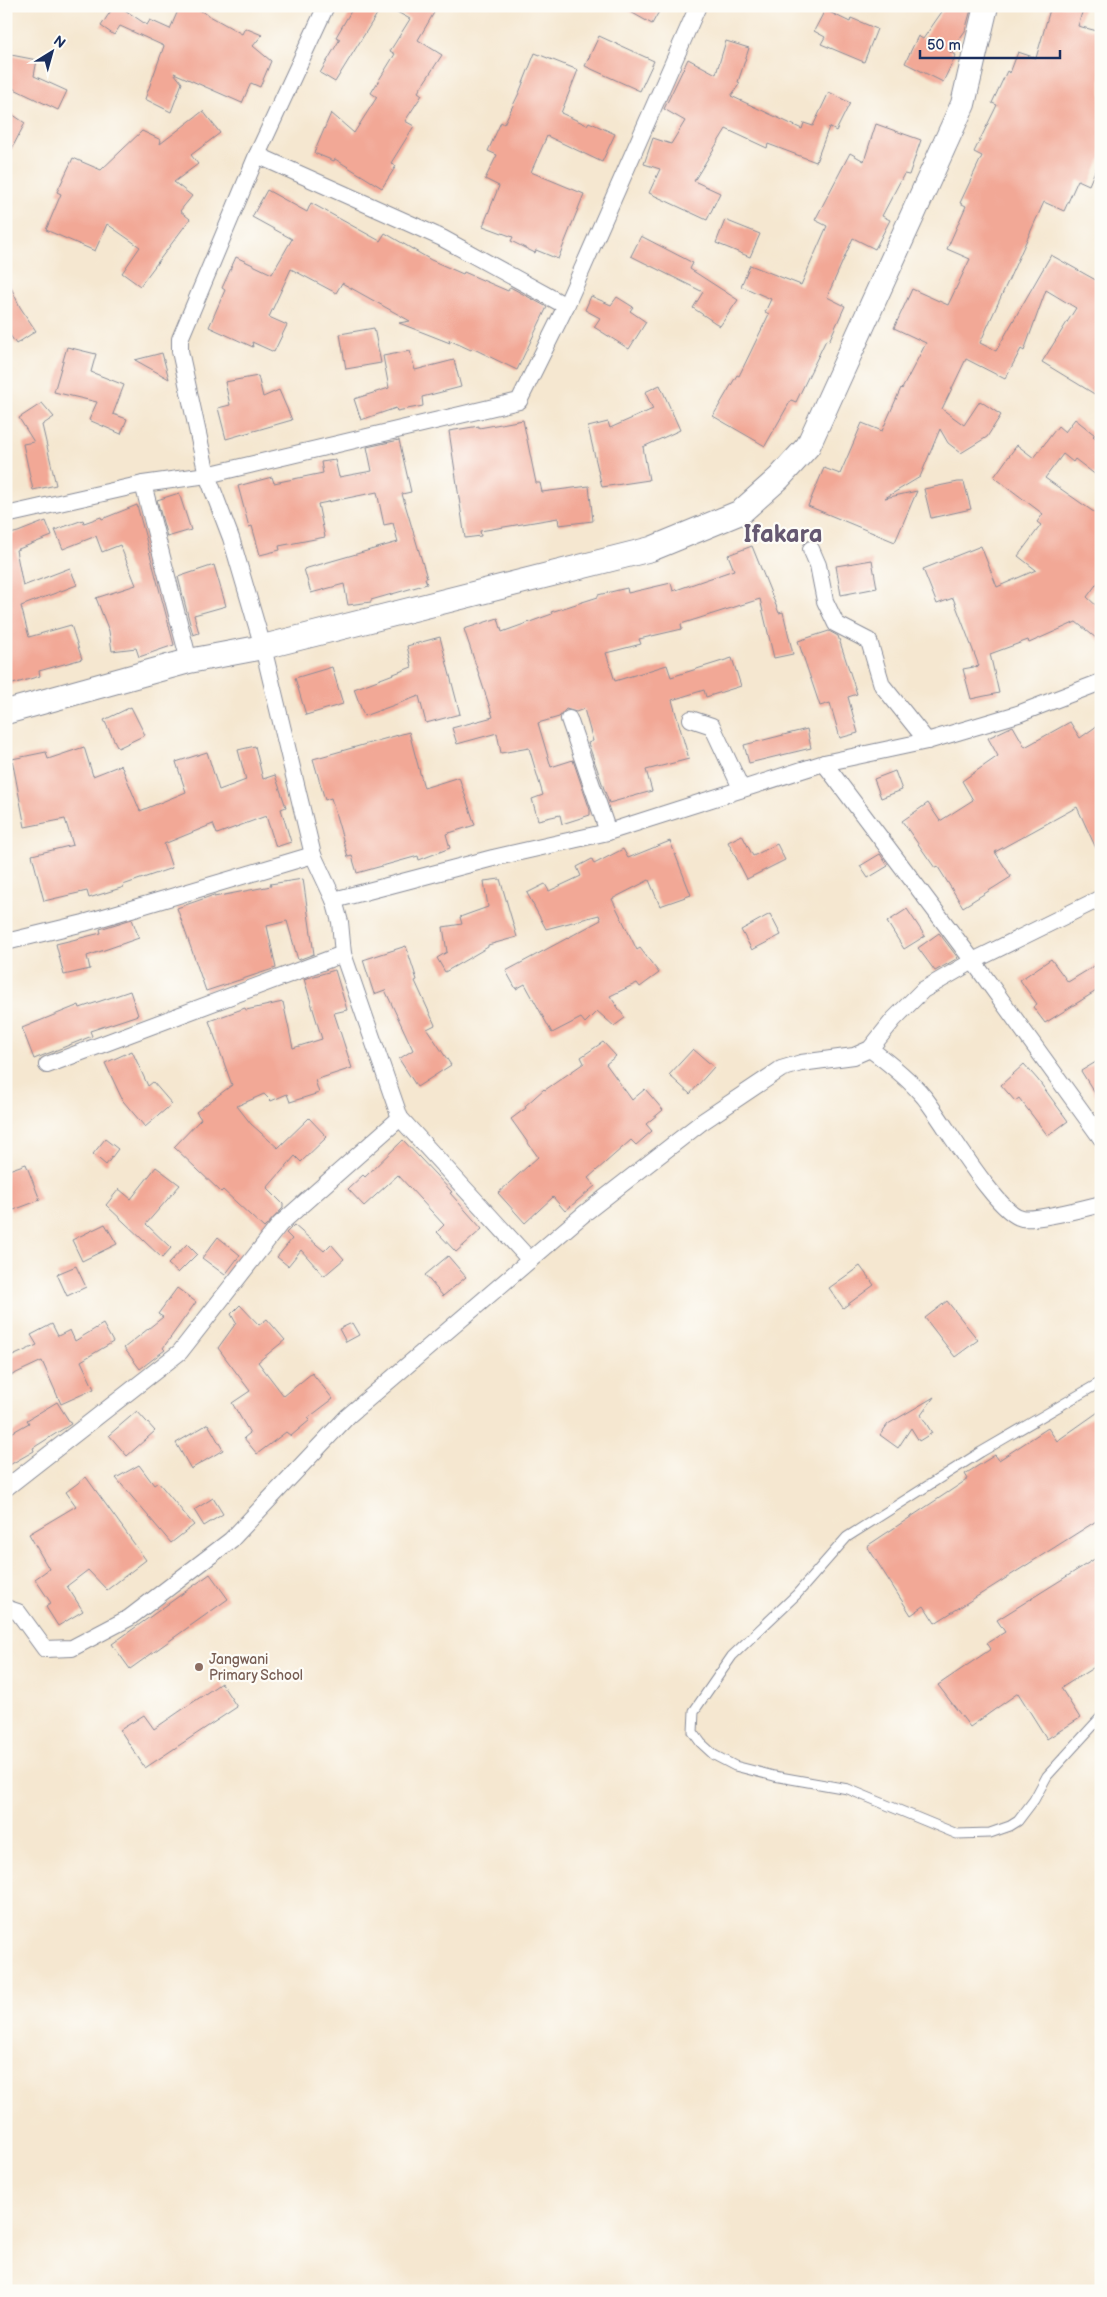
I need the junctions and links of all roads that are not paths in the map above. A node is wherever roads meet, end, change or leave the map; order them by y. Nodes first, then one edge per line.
1 (326, 6) edge
2 (698, 6) edge
3 (986, 6) edge
4 (257, 155) junction
5 (566, 306) junction
6 (207, 475) junction
7 (143, 484) junction
8 (6, 515) edge
9 (811, 549) dead end
10 (263, 647) junction
11 (189, 662) junction
12 (1101, 682) edge
13 (6, 712) edge
14 (569, 719) dead end
15 (691, 719) dead end
16 (927, 741) junction
17 (824, 763) junction
18 (741, 788) junction
19 (608, 832) junction
20 (313, 855) junction
21 (1101, 898) edge
22 (334, 900) junction
23 (6, 942) edge
24 (343, 954) junction
25 (974, 961) junction
26 (870, 1049) junction
27 (47, 1065) dead end
28 (400, 1118) junction
29 (1094, 1118) edge
30 (1101, 1138) edge
31 (1101, 1204) edge
32 (530, 1260) junction
33 (1101, 1382) edge
34 (6, 1488) edge
35 (6, 1608) edge
36 (1101, 1717) edge

1 - 4 street
2 - 5 street
3 - 10 main road
4 - 5 street
4 - 6 street
5 - 6 street
6 - 7 street
6 - 10 street
7 - 8 street
7 - 11 street
9 - 16 street
10 - 11 main road
10 - 20 street
11 - 13 main road
12 - 16 street
14 - 19 street
15 - 18 street
16 - 17 street
17 - 18 street
17 - 25 street
18 - 19 street
19 - 22 street
20 - 22 street
20 - 23 street
21 - 25 street
22 - 24 street
24 - 27 street
24 - 28 street
25 - 26 street
25 - 29 street
26 - 31 street
26 - 32 street
28 - 32 street
28 - 34 street
29 - 30 street
32 - 35 street
33 - 36 lane

